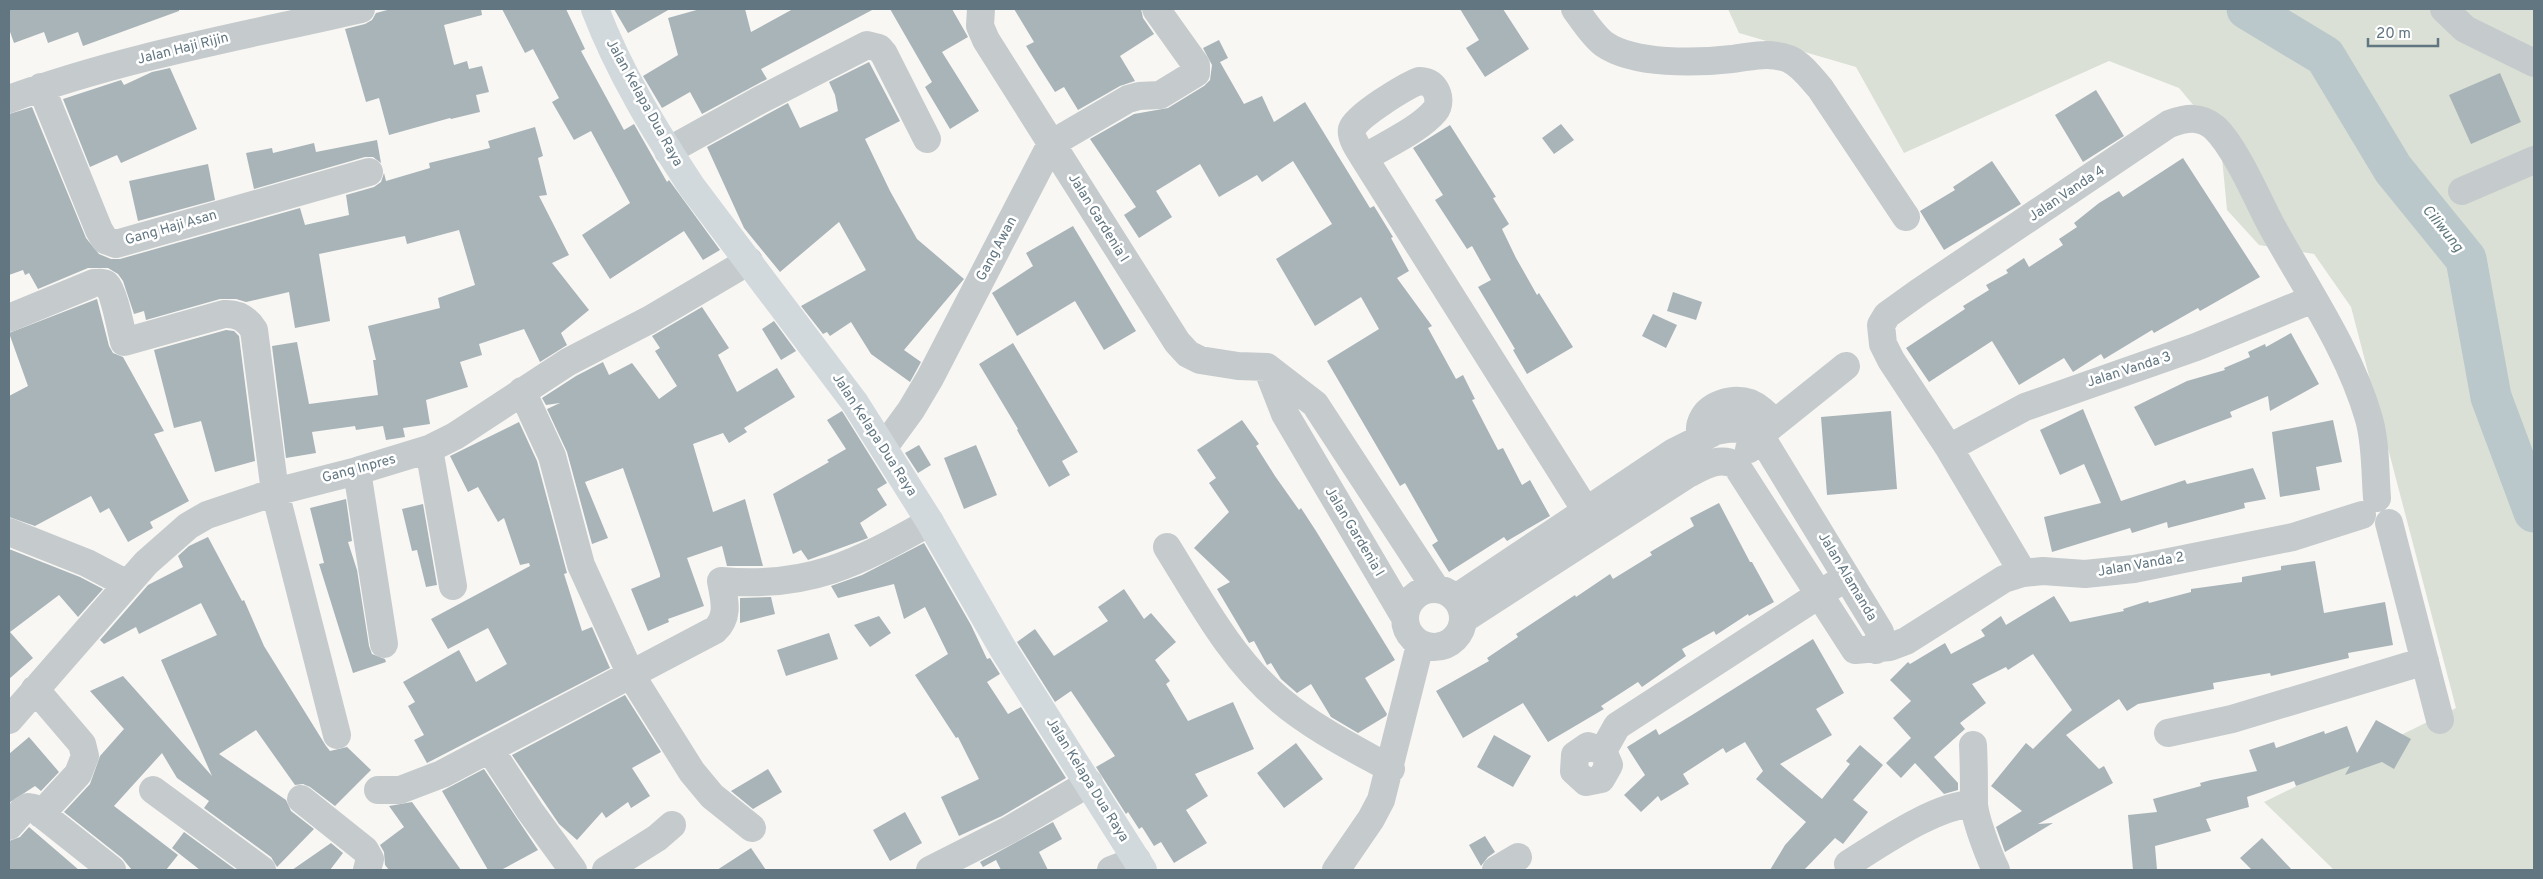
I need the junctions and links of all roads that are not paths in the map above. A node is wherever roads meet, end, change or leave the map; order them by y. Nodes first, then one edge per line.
1 (361, 9) edge
2 (595, 9) edge
3 (981, 9) edge
4 (1156, 9) edge
5 (1575, 9) edge
6 (2444, 9) edge
7 (312, 14) edge
8 (2534, 63) edge
9 (41, 87) junction
10 (9, 99) edge
11 (927, 139) dead end
12 (1051, 144) junction
13 (668, 151) junction
14 (1364, 158) dead end
15 (2534, 160) edge
16 (369, 172) dead end
17 (2462, 191) dead end
18 (1906, 217) dead end
19 (749, 261) junction
20 (2313, 299) junction
21 (9, 318) edge
22 (1846, 366) dead end
23 (1266, 367) junction
24 (522, 390) junction
25 (1767, 429) junction
26 (884, 448) junction
27 (1949, 448) junction
28 (429, 449) junction
29 (1736, 465) junction
30 (358, 471) junction
31 (275, 492) junction
32 (2369, 507) junction
33 (930, 522) junction
34 (1593, 522) junction
35 (9, 532) edge
36 (1167, 547) dead end
37 (2023, 572) junction
38 (1848, 576) junction
39 (127, 584) junction
40 (453, 586) dead end
41 (1819, 594) junction
42 (1452, 602) junction
43 (1404, 616) junction
44 (384, 644) dead end
45 (1420, 645) junction
46 (1876, 650) junction
47 (2425, 661) junction
48 (631, 675) junction
49 (35, 689) junction
50 (9, 720) edge
51 (2440, 720) dead end
52 (2168, 733) dead end
53 (337, 735) dead end
54 (1973, 745) dead end
55 (491, 751) junction
56 (1603, 751) dead end
57 (1390, 769) junction
58 (1089, 783) junction
59 (153, 790) dead end
60 (378, 790) dead end
61 (301, 799) dead end
62 (1974, 804) junction
63 (41, 814) junction
64 (672, 825) dead end
65 (9, 826) edge
66 (752, 828) dead end
67 (1135, 856) edge
68 (101, 867) edge
69 (262, 870) edge
70 (367, 870) edge
71 (573, 870) edge
72 (606, 870) edge
73 (930, 870) edge
74 (1111, 870) edge
75 (1336, 870) edge
76 (1850, 870) edge
77 (1996, 870) edge

1 - 7 street, Jalan Haji Rijin
2 - 13 main road, Jalan Kelapa Dua Raya
3 - 12 street, Jalan Gardenia I
4 - 12 street
5 - 18 street
6 - 8 street
7 - 9 street, Jalan Haji Rijin
9 - 10 street, Jalan Haji Rijin
9 - 16 street, Gang Haji Asan
11 - 13 street
12 - 23 street, Jalan Gardenia I
12 - 26 street, Gang Awan
13 - 19 main road, Jalan Kelapa Dua Raya
14 - 34 street
15 - 17 street
19 - 24 street, Gang Inpres
19 - 26 main road, Jalan Kelapa Dua Raya
20 - 27 street, Jalan Vanda 3
20 - 27 street, Jalan Vanda 4
20 - 32 street, Jalan Vanda 4
21 - 31 street
22 - 25 street
23 - 42 street
23 - 43 street, Jalan Gardenia I
24 - 28 street, Gang Inpres
24 - 48 street
25 - 29 street
25 - 34 street
25 - 38 street, Jalan Alamanda
26 - 33 main road, Jalan Kelapa Dua Raya
27 - 37 street, Jalan Vanda 4
28 - 30 street, Gang Inpres
28 - 40 street
29 - 34 street
29 - 41 street
30 - 31 street, Gang Inpres
30 - 44 street
31 - 39 street, Gang Inpres
31 - 53 street
32 - 37 street, Jalan Vanda 2
32 - 47 street
33 - 48 street
33 - 58 main road, Jalan Kelapa Dua Raya
34 - 42 street
35 - 39 street
36 - 57 street
37 - 46 street, Jalan Vanda 2
38 - 41 street
38 - 46 street, Jalan Alamanda
39 - 49 street, Gang Inpres
41 - 46 street
41 - 56 street
42 - 43 street
42 - 45 street
43 - 45 street
45 - 57 street
47 - 51 street
47 - 52 street
48 - 55 street
48 - 66 street
49 - 50 street, Gang Inpres
49 - 63 street
54 - 62 street
55 - 60 street
55 - 71 street
57 - 75 street
58 - 67 main road, Jalan Kelapa Dua Raya
58 - 73 street
59 - 69 street
61 - 70 street
62 - 76 street
62 - 77 street
63 - 65 street
63 - 68 street
64 - 72 street
67 - 74 street

